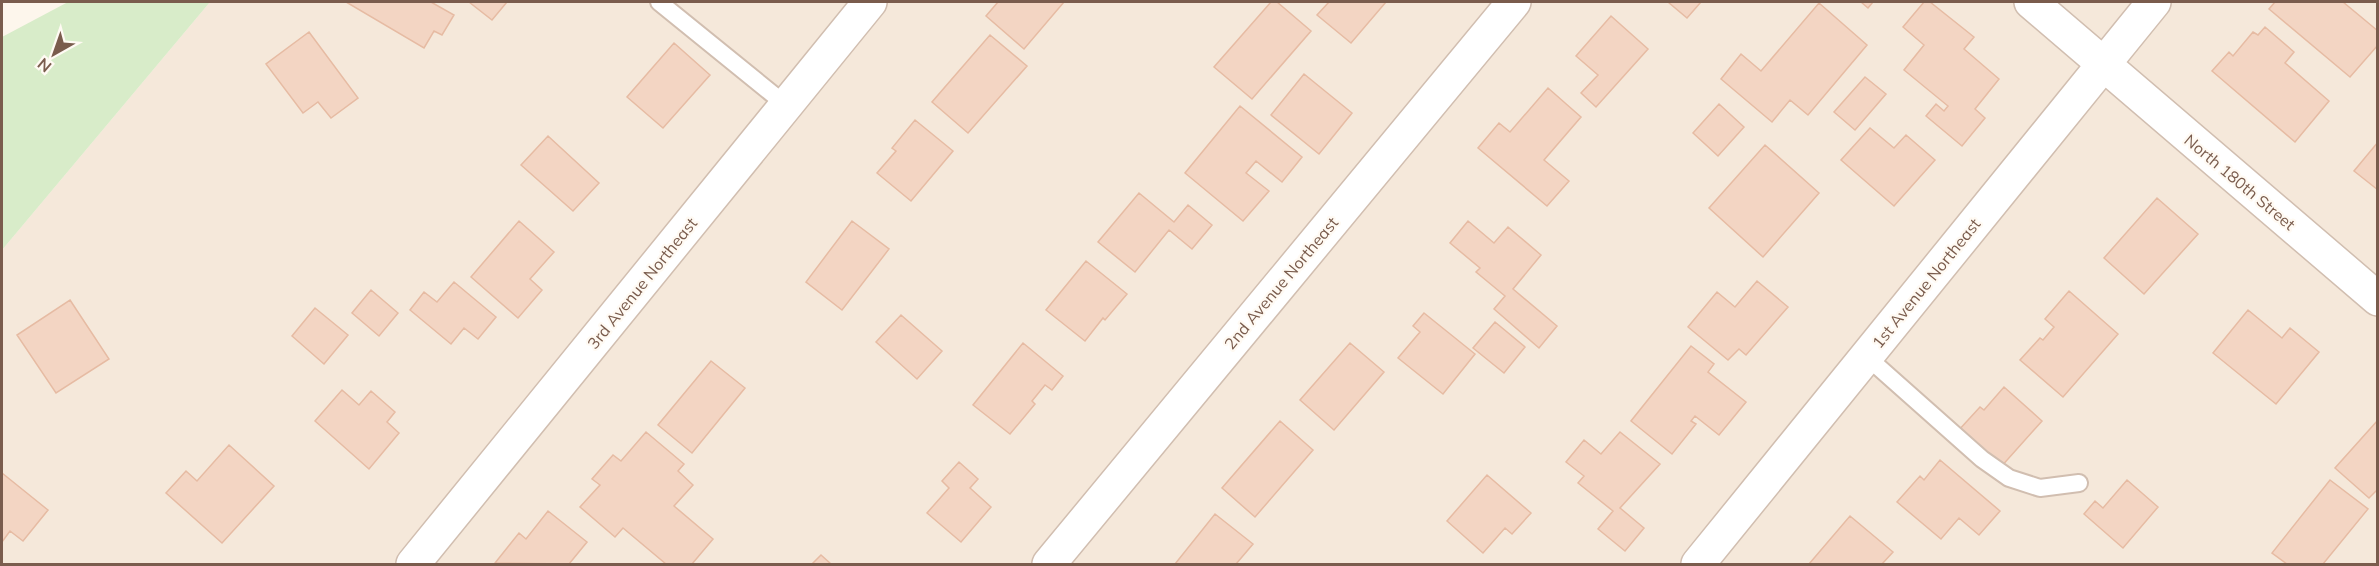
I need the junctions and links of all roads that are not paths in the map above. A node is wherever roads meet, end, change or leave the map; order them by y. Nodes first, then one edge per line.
1 (659, 2) edge
2 (870, 2) edge
3 (1514, 2) edge
4 (2031, 2) edge
5 (2154, 2) edge
6 (2102, 64) junction
7 (786, 105) junction
8 (2378, 299) edge
9 (1866, 357) junction
10 (2079, 483) dead end
11 (413, 564) edge
12 (1048, 564) edge
13 (1698, 564) edge

1 - 7 lane
2 - 7 street, 3rd Avenue Northeast
3 - 12 street, 2nd Avenue Northeast
4 - 6 street, North 180th Street
5 - 6 street, 1st Avenue Northeast
6 - 8 street, North 180th Street
6 - 9 street, 1st Avenue Northeast
7 - 11 street, 3rd Avenue Northeast
9 - 10 lane
9 - 13 street, 1st Avenue Northeast

